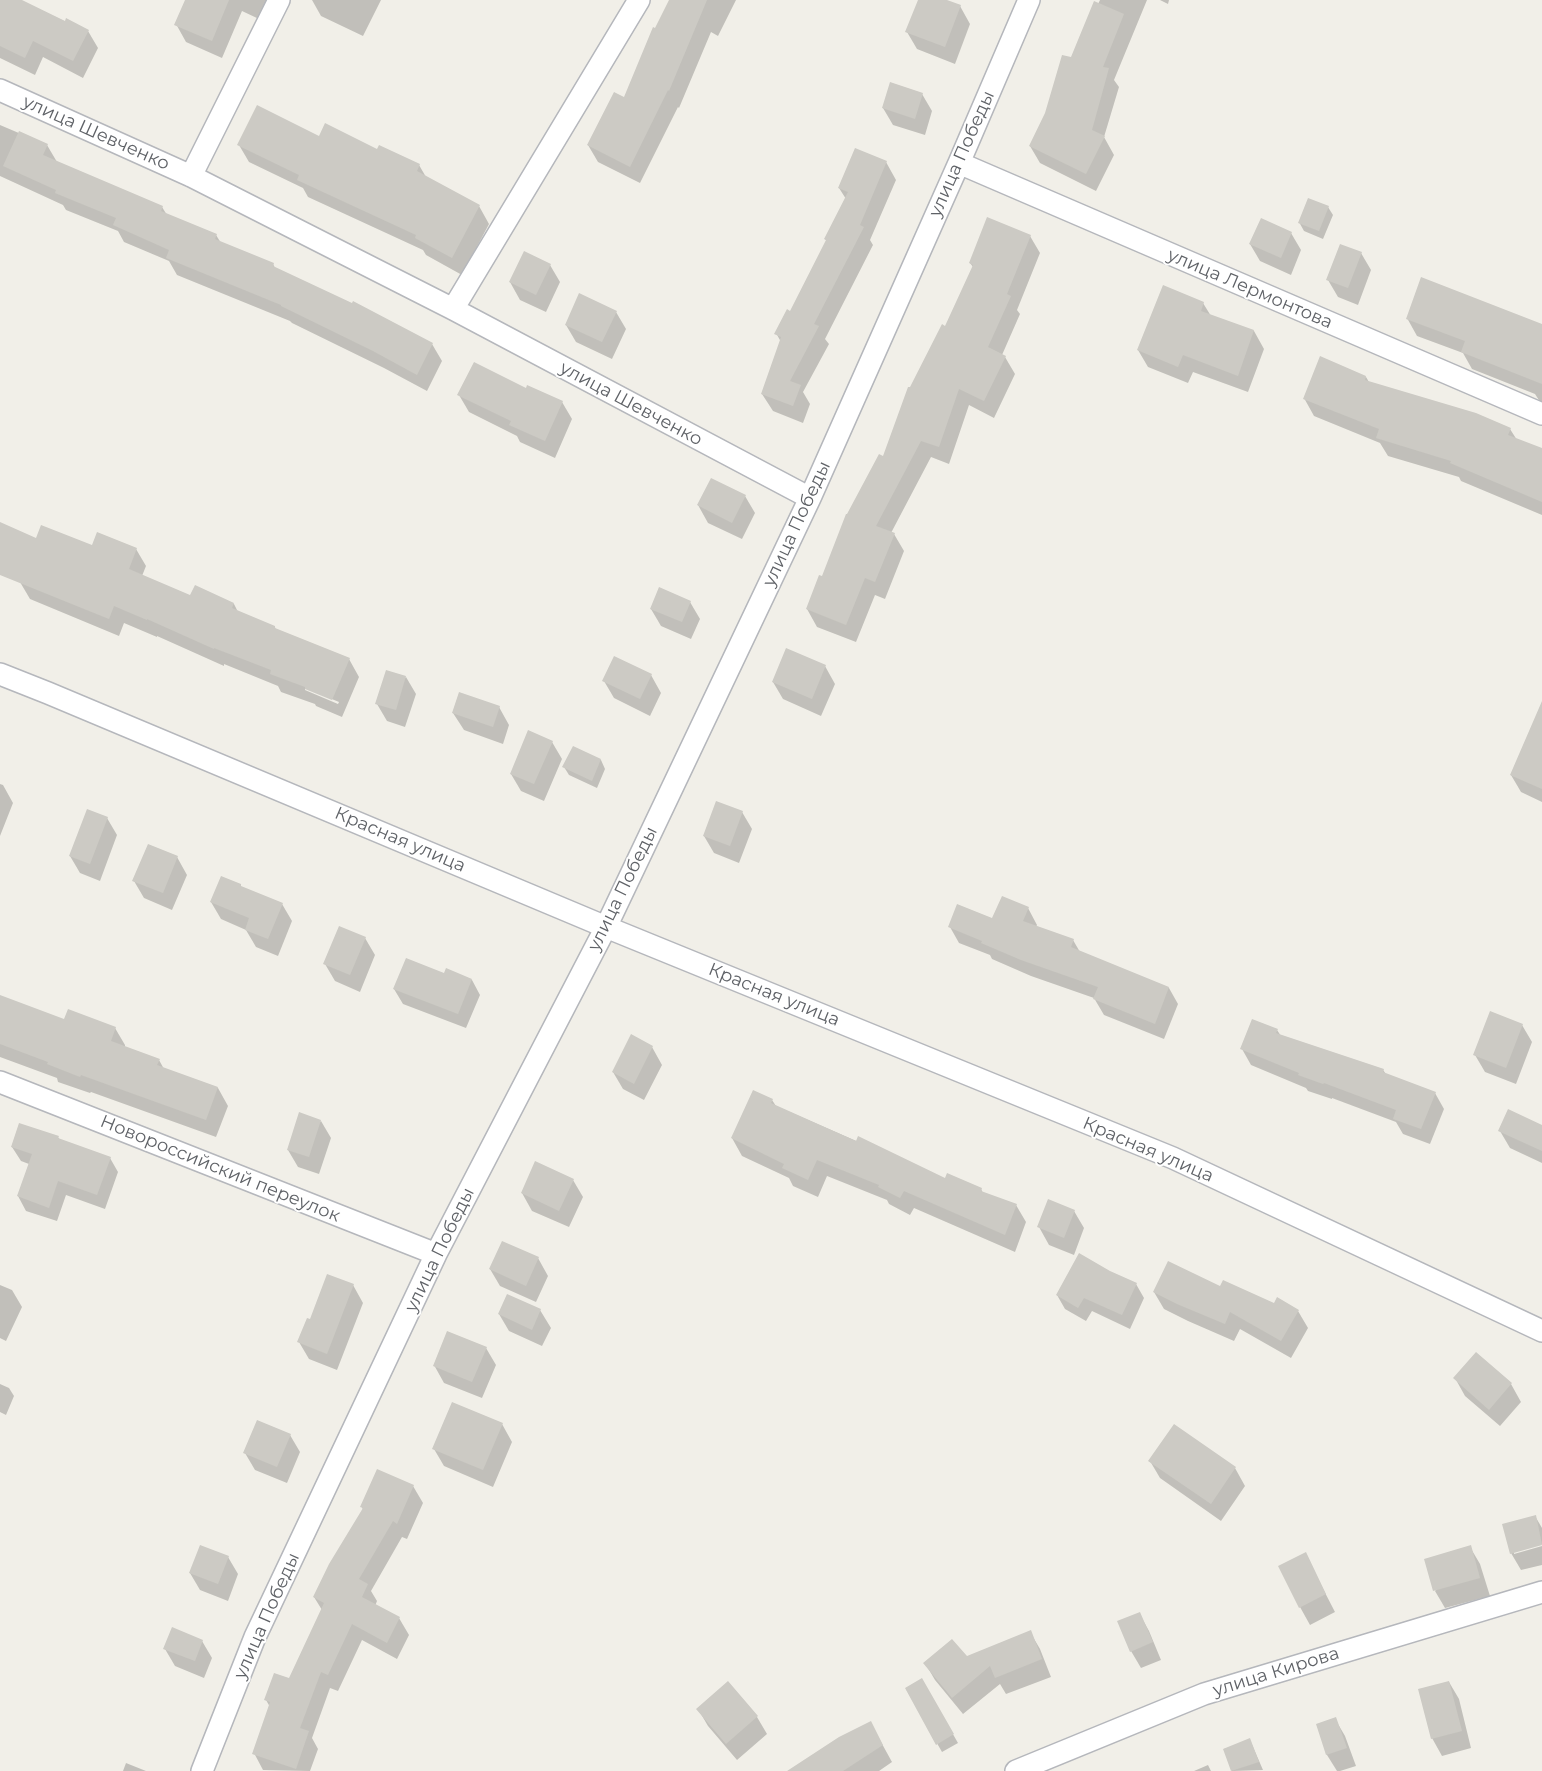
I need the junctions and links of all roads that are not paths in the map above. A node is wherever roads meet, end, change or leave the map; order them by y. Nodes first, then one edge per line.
1 (279, 0) edge
2 (639, 0) edge
3 (1029, 0) edge
4 (0, 90) edge
5 (959, 163) junction
6 (191, 176) junction
7 (452, 309) junction
8 (1542, 414) edge
9 (810, 498) junction
10 (0, 674) edge
11 (606, 927) junction
12 (1, 1087) edge
13 (436, 1254) junction
14 (1542, 1330) edge
15 (1542, 1592) edge
16 (202, 1771) edge
17 (1016, 1771) edge

1 - 6 street, улица Шевченко
2 - 7 street
3 - 5 street, улица Победы
4 - 6 street, улица Шевченко
5 - 8 street, улица Лермонтова
5 - 9 street, улица Победы
6 - 7 street, улица Шевченко
7 - 9 street, улица Шевченко
9 - 11 street, улица Победы
10 - 11 street, Красная улица
11 - 13 street, улица Победы
11 - 14 street, Красная улица
12 - 13 street, Новороссийский переулок
13 - 16 street, улица Победы
15 - 17 street, улица Кирова

